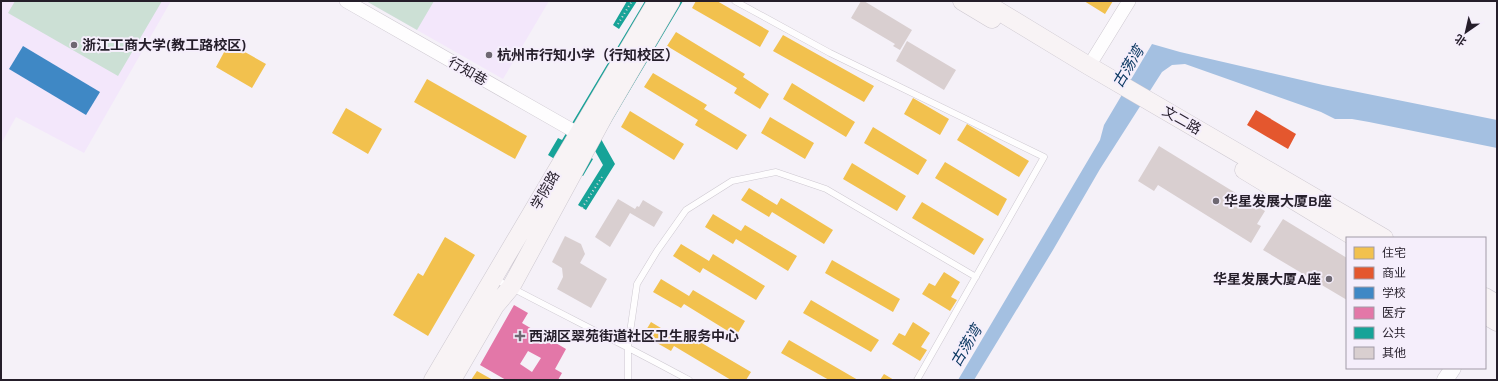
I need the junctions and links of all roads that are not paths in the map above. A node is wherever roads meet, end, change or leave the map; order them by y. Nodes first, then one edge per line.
1 (346, 1) edge
2 (657, 1) edge
3 (671, 1) edge
4 (735, 1) edge
5 (962, 1) edge
6 (982, 1) edge
7 (1129, 1) edge
8 (1090, 66) junction
9 (1120, 90) junction
10 (1146, 105) junction
11 (584, 137) junction
12 (1354, 237) edge
13 (1382, 237) edge
14 (976, 277) junction
15 (494, 278) junction
16 (511, 287) junction
17 (1486, 300) edge
18 (1492, 315) edge
19 (628, 346) junction
20 (1452, 369) edge
21 (433, 380) edge
22 (452, 380) edge
23 (628, 380) edge
24 (688, 380) edge
25 (917, 380) edge
26 (1445, 380) edge

1 - 11 street, 行知巷
2 - 11 main road, 学院路
3 - 11 main road, 学院路
4 - 14 lane
5 - 9 main road, 文二路
6 - 8 main road, 文二路
7 - 8 street
8 - 9 main road, 文二路
9 - 10 main road, 文二路
10 - 12 main road, 文二路
10 - 13 main road, 文二路
11 - 15 main road, 学院路
11 - 16 main road, 学院路
14 - 19 lane
14 - 25 lane
15 - 16 lane
15 - 21 main road, 学院路
16 - 19 lane
16 - 22 main road, 学院路
17 - 18 main road
19 - 23 lane
19 - 24 lane
20 - 26 street

